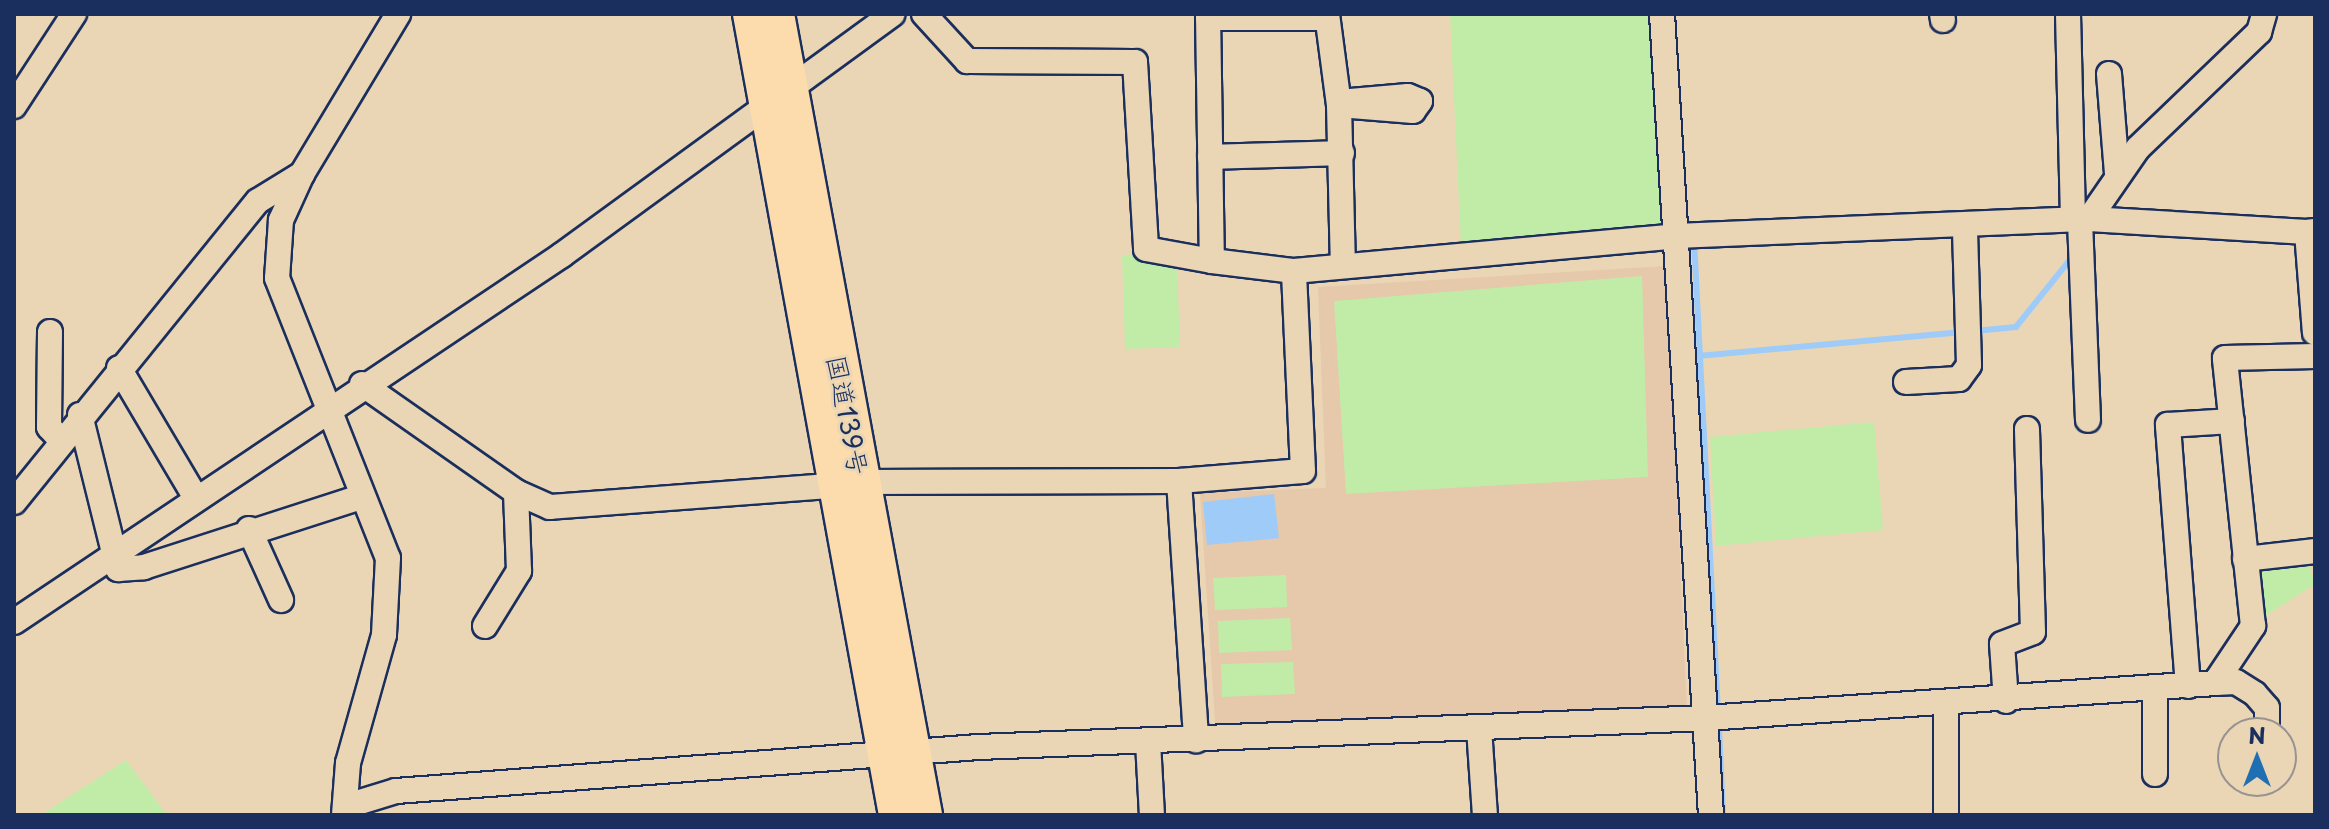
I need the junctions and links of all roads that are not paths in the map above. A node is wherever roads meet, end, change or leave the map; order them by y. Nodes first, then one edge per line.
1 (74, 14) edge
2 (398, 14) edge
3 (750, 14) edge
4 (777, 14) edge
5 (892, 14) edge
6 (924, 14) edge
7 (1662, 14) edge
8 (2068, 14) edge
9 (2264, 14) edge
10 (1208, 16) edge
11 (1326, 16) edge
12 (2109, 74) dead end
13 (777, 98) junction
14 (14, 106) edge
15 (1342, 153) junction
16 (1210, 157) junction
17 (2117, 173) junction
18 (302, 174) junction
19 (2081, 220) junction
20 (1965, 227) junction
21 (2311, 232) edge
22 (1676, 236) junction
23 (1212, 261) junction
24 (1343, 264) junction
25 (1294, 271) junction
26 (50, 332) dead end
27 (2315, 333) edge
28 (2315, 356) edge
29 (119, 368) junction
30 (1906, 382) dead end
31 (362, 384) junction
32 (325, 410) junction
33 (80, 415) junction
34 (2088, 420) dead end
35 (2232, 421) junction
36 (2027, 429) dead end
37 (60, 439) junction
38 (1179, 481) junction
39 (846, 484) junction
40 (516, 492) junction
41 (361, 497) junction
42 (196, 498) junction
43 (14, 502) edge
44 (249, 529) junction
45 (2315, 551) edge
46 (115, 554) junction
47 (2245, 559) junction
48 (281, 600) dead end
49 (14, 622) edge
50 (485, 626) dead end
51 (2215, 683) junction
52 (2188, 686) junction
53 (2155, 690) junction
54 (2006, 701) junction
55 (1946, 705) junction
56 (2267, 717) edge
57 (1706, 718) junction
58 (1479, 728) junction
59 (1196, 740) junction
60 (1148, 742) junction
61 (899, 758) junction
62 (2155, 774) dead end
63 (346, 811) edge
64 (896, 815) edge
65 (925, 815) edge
66 (1152, 815) edge
67 (1485, 815) edge
68 (1711, 815) edge
69 (1946, 815) edge

1 - 14 street
2 - 18 street
3 - 13 highway, 国道139号
4 - 13 highway, 国道139号
5 - 13 street
6 - 23 street
7 - 22 street
8 - 19 street
9 - 17 street
10 - 11 street
10 - 16 street
11 - 15 street
12 - 17 street
13 - 31 street
13 - 39 highway, 国道139号
15 - 16 street
15 - 24 street
16 - 23 street
17 - 19 street
18 - 29 street
18 - 32 street
19 - 20 street
19 - 21 street
19 - 34 street
20 - 22 street
20 - 30 street
21 - 27 street
22 - 24 street
22 - 57 street
23 - 25 street
24 - 25 street
25 - 38 street
26 - 37 street
28 - 35 street
29 - 33 street
29 - 42 street
31 - 32 street
31 - 40 street
32 - 41 street
32 - 42 street
33 - 37 street
33 - 46 street
35 - 47 street
35 - 52 street
36 - 54 street
37 - 43 street
38 - 39 street
38 - 59 street
39 - 40 street
39 - 61 highway, 国道139号
40 - 50 street
41 - 44 street
41 - 63 street
42 - 46 street
44 - 46 street
44 - 48 street
45 - 47 street
46 - 49 street
47 - 51 street
51 - 52 street
51 - 56 street
52 - 53 street
53 - 54 street
53 - 62 street
54 - 55 street
55 - 57 street
55 - 69 street
57 - 58 street
57 - 68 street
58 - 59 street
58 - 67 street
59 - 60 street
60 - 61 street
60 - 66 street
61 - 63 street
61 - 64 highway, 国道139号
61 - 65 highway, 国道139号

